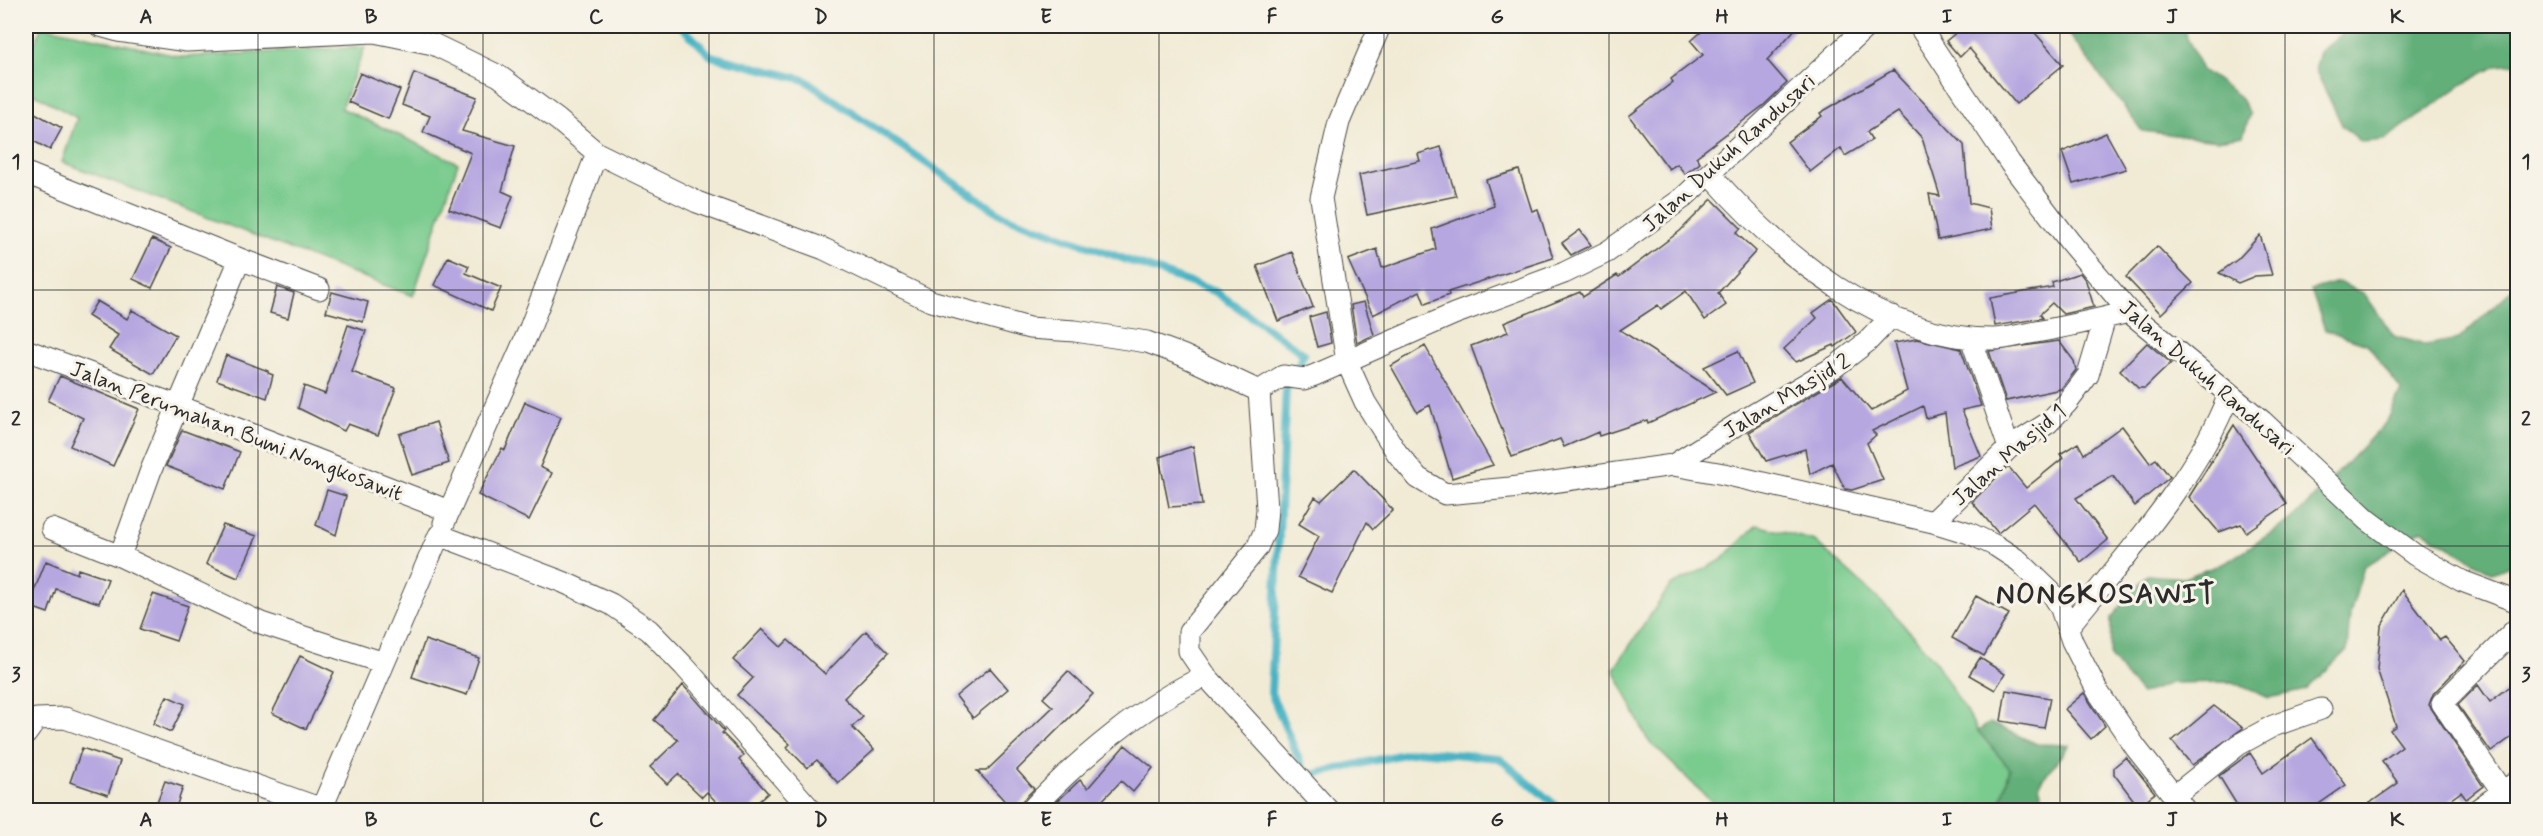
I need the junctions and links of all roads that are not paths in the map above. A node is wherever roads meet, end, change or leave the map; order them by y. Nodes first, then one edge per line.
1 (100, 26) edge
2 (1380, 26) edge
3 (1868, 26) edge
4 (1919, 26) edge
5 (597, 153) junction
6 (26, 173) edge
7 (1710, 174) junction
8 (240, 260) junction
9 (319, 289) dead end
10 (2129, 312) junction
11 (1892, 316) junction
12 (2105, 318) junction
13 (1971, 338) junction
14 (26, 350) edge
15 (1347, 362) junction
16 (1259, 391) junction
17 (2229, 394) junction
18 (178, 406) junction
19 (2009, 448) junction
20 (1673, 465) junction
21 (449, 512) junction
22 (1933, 522) junction
23 (52, 529) dead end
24 (439, 535) junction
25 (120, 556) junction
26 (2517, 602) edge
27 (2068, 627) junction
28 (2517, 627) edge
29 (384, 663) junction
30 (1206, 676) junction
31 (2321, 709) dead end
32 (26, 734) edge
33 (2510, 787) edge
34 (2180, 803) edge
35 (322, 810) edge
36 (811, 810) edge
37 (1031, 810) edge
38 (1329, 810) edge
39 (2477, 810) edge

1 - 5 street
2 - 15 street
3 - 7 street, Jalan Dukuh Randusari
4 - 10 street, Jalan Dukuh Randusari
5 - 16 street
5 - 21 street
6 - 8 street
7 - 11 street
7 - 15 street, Jalan Dukuh Randusari
8 - 9 street
8 - 18 street
10 - 12 street
10 - 17 street, Jalan Dukuh Randusari
11 - 13 street
11 - 20 street, Jalan Masjid 2
12 - 13 street
12 - 19 street, Jalan Masjid 1
13 - 19 street
14 - 18 street, Jalan Perumahan Bumi Nongkosawit
15 - 16 street, Jalan Dukuh Randusari
15 - 20 street
16 - 30 street
17 - 26 street, Jalan Dukuh Randusari
17 - 27 street
18 - 21 street, Jalan Perumahan Bumi Nongkosawit
18 - 25 street
19 - 22 street, Jalan Masjid 1
20 - 22 street
21 - 24 street
22 - 27 street
23 - 25 street
24 - 29 street
24 - 36 street
25 - 29 street
27 - 34 street
28 - 33 street
29 - 35 street
30 - 37 street
30 - 38 street
31 - 34 street
32 - 35 street
33 - 39 street

